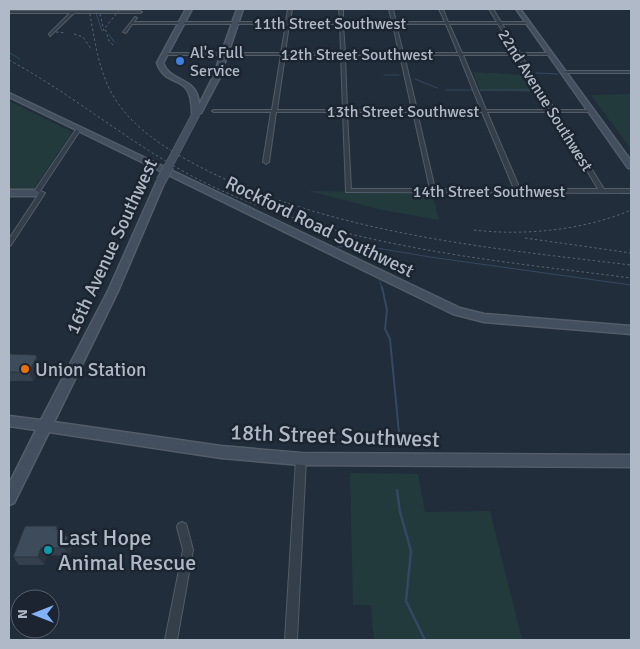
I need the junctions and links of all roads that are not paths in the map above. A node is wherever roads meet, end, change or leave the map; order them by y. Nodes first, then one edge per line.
1 (189, 9) edge
2 (240, 9) edge
3 (290, 9) edge
4 (341, 9) edge
5 (391, 9) edge
6 (441, 9) edge
7 (490, 9) edge
8 (518, 9) edge
9 (141, 10) edge
10 (9, 12) edge
11 (73, 12) junction
12 (132, 23) junction
13 (181, 23) junction
14 (235, 23) junction
15 (288, 23) junction
16 (341, 23) junction
17 (394, 23) junction
18 (447, 23) junction
19 (499, 23) junction
20 (528, 23) junction
21 (125, 32) dead end
22 (50, 35) dead end
23 (164, 54) junction
24 (224, 54) junction
25 (283, 54) junction
26 (342, 54) junction
27 (402, 54) junction
28 (460, 54) junction
29 (518, 54) junction
30 (551, 54) junction
31 (564, 72) junction
32 (631, 72) edge
33 (9, 95) edge
34 (214, 111) dead end
35 (274, 111) junction
36 (344, 111) junction
37 (414, 111) junction
38 (484, 111) junction
39 (553, 111) junction
40 (591, 111) junction
41 (196, 114) junction
42 (79, 129) junction
43 (266, 162) dead end
44 (631, 166) edge
45 (433, 191) junction
46 (518, 191) junction
47 (602, 191) junction
48 (631, 191) edge
49 (9, 193) edge
50 (36, 193) junction
51 (9, 244) edge
52 (631, 330) edge
53 (9, 422) edge
54 (45, 426) junction
55 (301, 459) junction
56 (631, 461) edge
57 (9, 498) edge
58 (182, 527) dead end
59 (171, 640) edge
60 (291, 640) edge

1 - 13 main road
2 - 14 main road, 16th Avenue Southwest
3 - 15 street
4 - 16 street
5 - 17 street
6 - 18 street
7 - 19 street, 22nd Avenue Southwest
8 - 20 main road
9 - 11 street
9 - 12 street
10 - 11 street
11 - 22 street
12 - 13 street, 11th Street Southwest
12 - 21 street
13 - 14 street, 11th Street Southwest
13 - 23 main road
14 - 15 street, 11th Street Southwest
14 - 24 main road, 16th Avenue Southwest
15 - 16 street, 11th Street Southwest
15 - 25 street
16 - 17 street, 11th Street Southwest
16 - 26 street
17 - 18 street, 11th Street Southwest
17 - 27 street
18 - 19 street, 11th Street Southwest
18 - 28 street
19 - 20 street, 11th Street Southwest
19 - 29 street, 22nd Avenue Southwest
20 - 30 main road
23 - 24 street, 12th Street Southwest
23 - 41 main road
24 - 25 street, 12th Street Southwest
24 - 41 main road, 16th Avenue Southwest
25 - 26 street, 12th Street Southwest
25 - 35 street
26 - 27 street, 12th Street Southwest
26 - 36 street
27 - 28 street, 12th Street Southwest
27 - 37 street
28 - 29 street, 12th Street Southwest
28 - 38 street
29 - 30 street, 12th Street Southwest
29 - 39 street, 22nd Avenue Southwest
30 - 31 main road
31 - 32 street
31 - 40 main road
33 - 42 main road, Rockford Road Southwest
34 - 35 street, 13th Street Southwest
35 - 36 street, 13th Street Southwest
35 - 43 street
36 - 37 street, 13th Street Southwest
36 - 45 street, 14th Street Southwest
37 - 38 street, 13th Street Southwest
37 - 45 street
38 - 39 street, 13th Street Southwest
38 - 46 street
39 - 40 street, 13th Street Southwest
39 - 47 street, 22nd Avenue Southwest
40 - 44 main road
41 - 54 main road, 16th Avenue Southwest, bridge
42 - 50 street
42 - 52 main road, Rockford Road Southwest
45 - 46 street, 14th Street Southwest
46 - 47 street, 14th Street Southwest
47 - 48 street, 14th Street Southwest
49 - 50 main road
50 - 51 street
53 - 54 main road, 18th Street Southwest
54 - 55 main road, 18th Street Southwest
54 - 57 main road, 16th Avenue Southwest
55 - 56 main road, 18th Street Southwest
55 - 60 street
58 - 59 street

